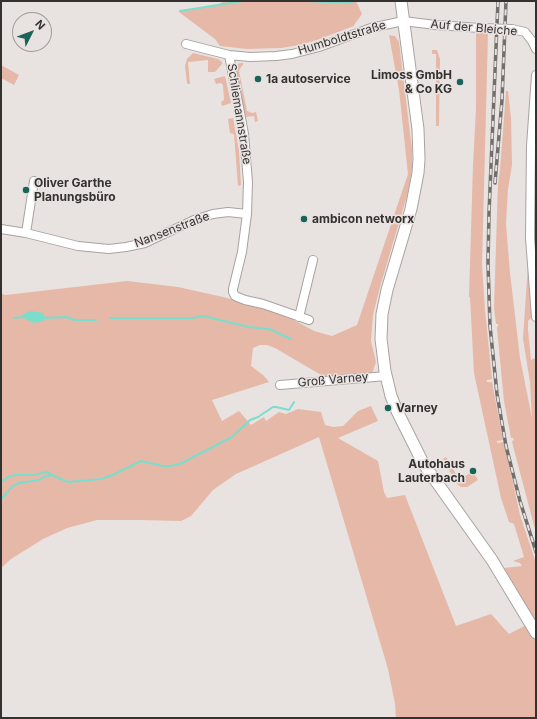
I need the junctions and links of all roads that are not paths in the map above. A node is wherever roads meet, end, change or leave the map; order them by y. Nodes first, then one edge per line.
1 (401, 1) edge
2 (403, 20) junction
3 (186, 44) dead end
4 (536, 49) edge
5 (229, 55) junction
6 (536, 75) edge
7 (34, 181) dead end
8 (247, 214) junction
9 (1, 229) edge
10 (26, 233) junction
11 (313, 260) dead end
12 (535, 290) edge
13 (299, 317) junction
14 (536, 317) edge
15 (309, 320) dead end
16 (386, 376) junction
17 (280, 385) dead end
18 (536, 633) edge

1 - 2 main road
2 - 4 street, Auf der Bleiche, bridge
2 - 5 street, Humboldtstraße
2 - 16 main road
3 - 5 street, Humboldtstraße
5 - 8 street, Schliemannstraße
6 - 12 street
7 - 10 street
8 - 10 street, Nansenstraße
8 - 13 street, Schliemannstraße
9 - 10 street, Nansenstraße
11 - 13 street
12 - 14 street
13 - 15 street, Schliemannstraße
16 - 17 street, Groß Varney
16 - 18 main road

